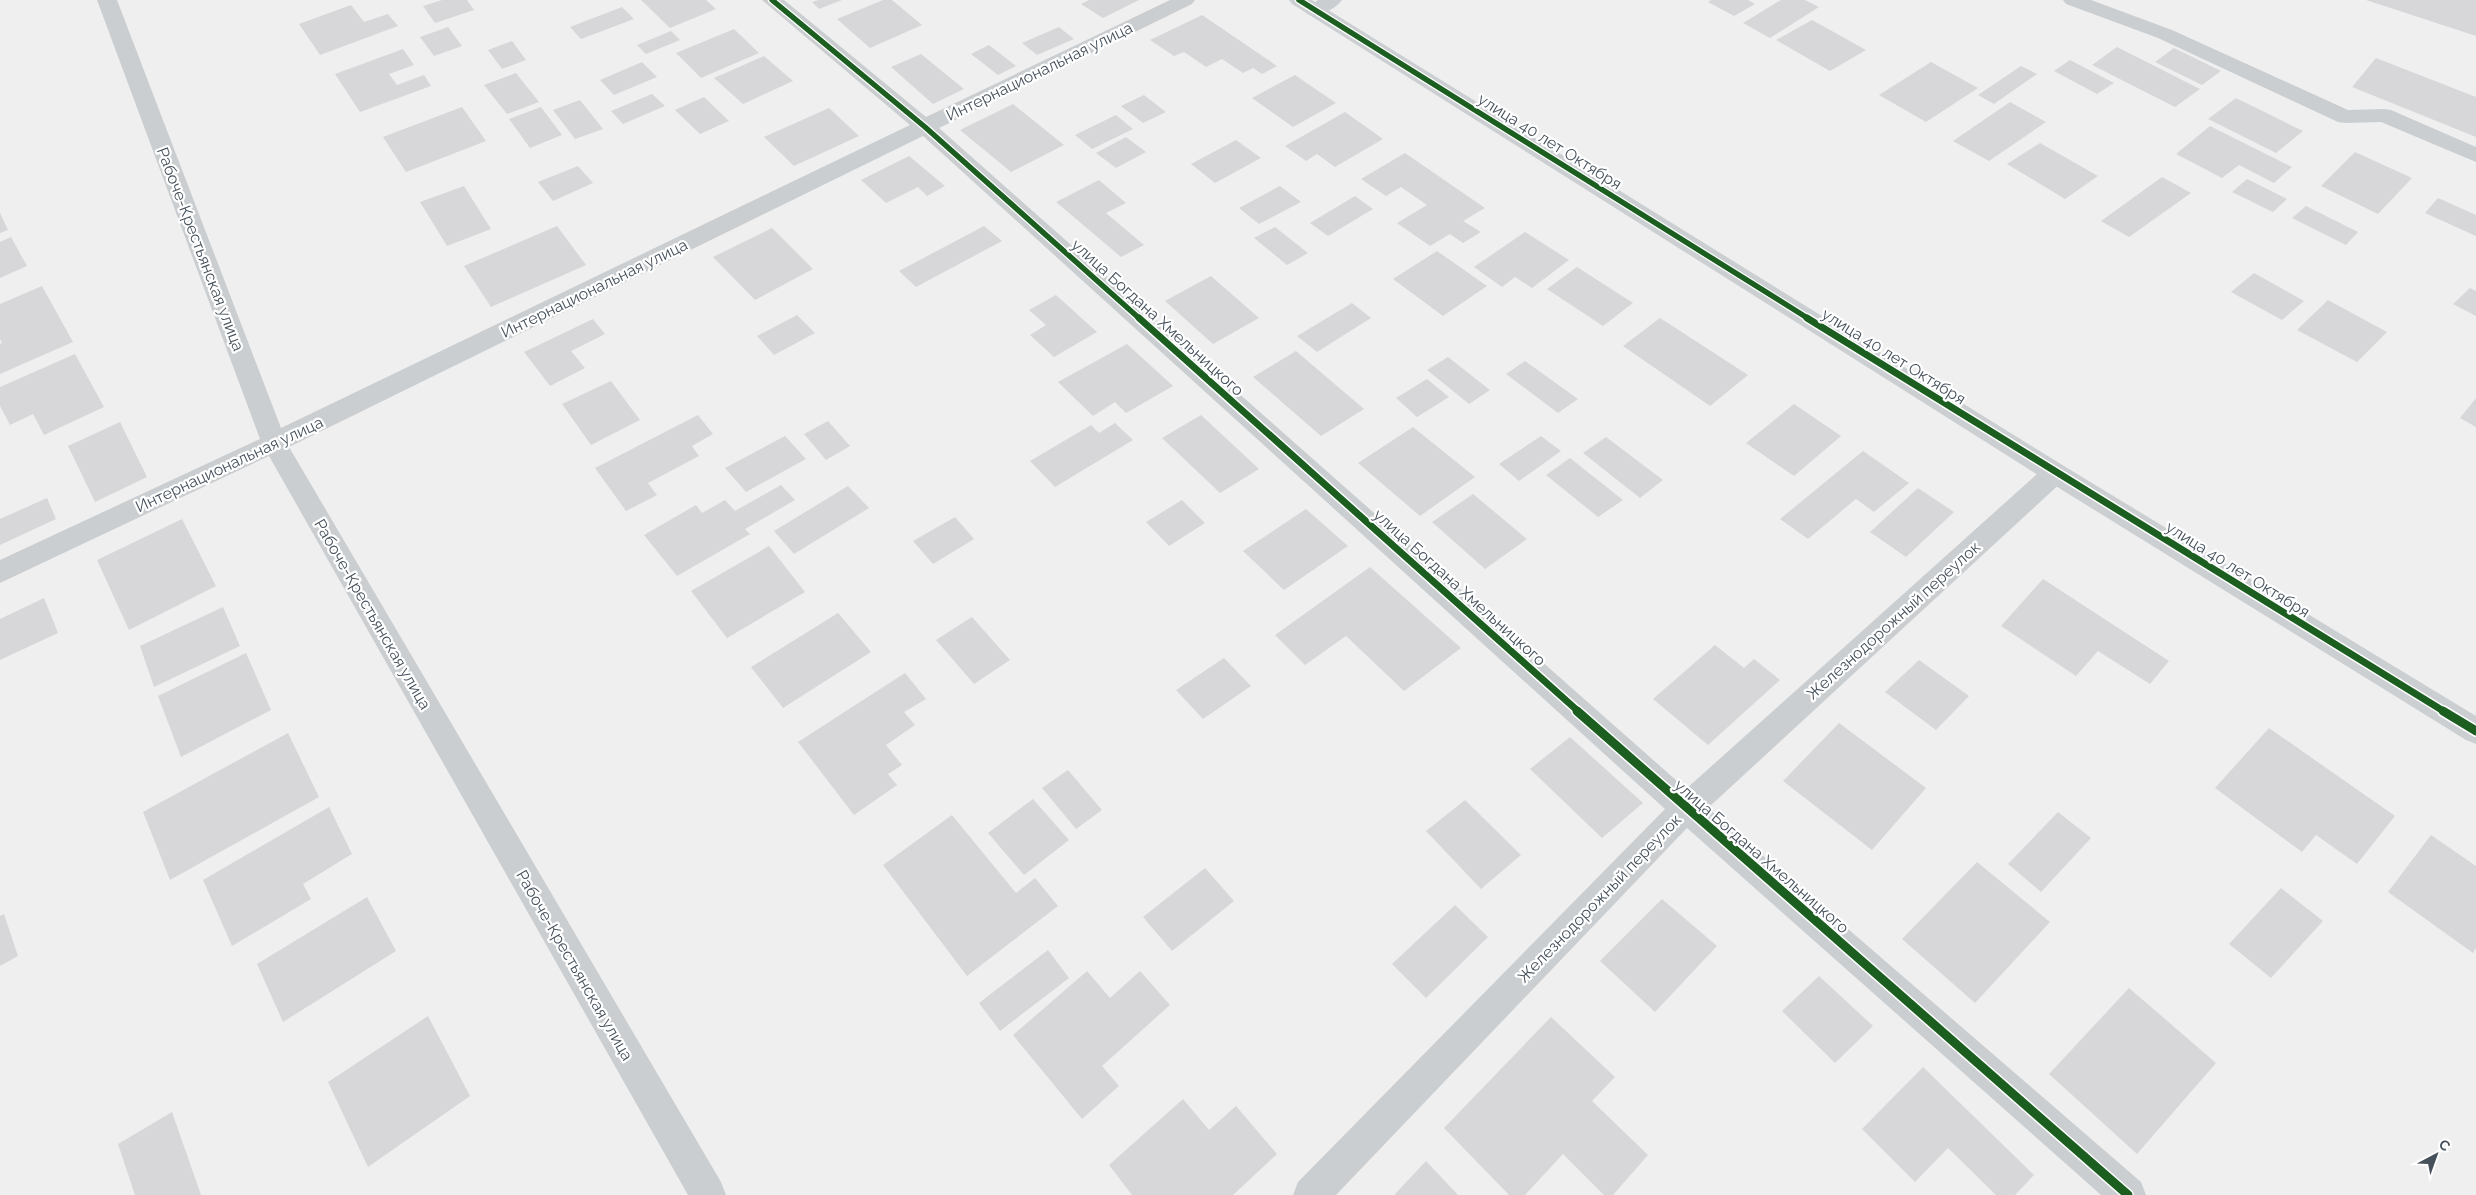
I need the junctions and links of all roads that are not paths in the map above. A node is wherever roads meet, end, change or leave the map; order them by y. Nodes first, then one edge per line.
1 (106, 0) edge
2 (772, 0) edge
3 (1185, 0) edge
4 (2073, 0) edge
5 (1315, 3) edge
6 (925, 127) junction
7 (2476, 155) edge
8 (274, 443) junction
9 (2055, 473) junction
10 (0, 572) edge
11 (2476, 732) edge
12 (1686, 808) junction
13 (708, 1195) edge
14 (1311, 1195) edge
15 (2128, 1195) edge

1 - 8 street, Рабоче-Крестьянская улица
2 - 6 street, улица Богдана Хмельницкого
3 - 6 street, Интернациональная улица
4 - 7 street
5 - 9 street, улица 40 лет Октября
6 - 8 street, Интернациональная улица
6 - 12 street, улица Богдана Хмельницкого
8 - 10 street, Интернациональная улица
8 - 13 street, Рабоче-Крестьянская улица
9 - 11 street, улица 40 лет Октября
9 - 12 street, Железнодорожный переулок
12 - 14 street, Железнодорожный переулок
12 - 15 street, улица Богдана Хмельницкого

